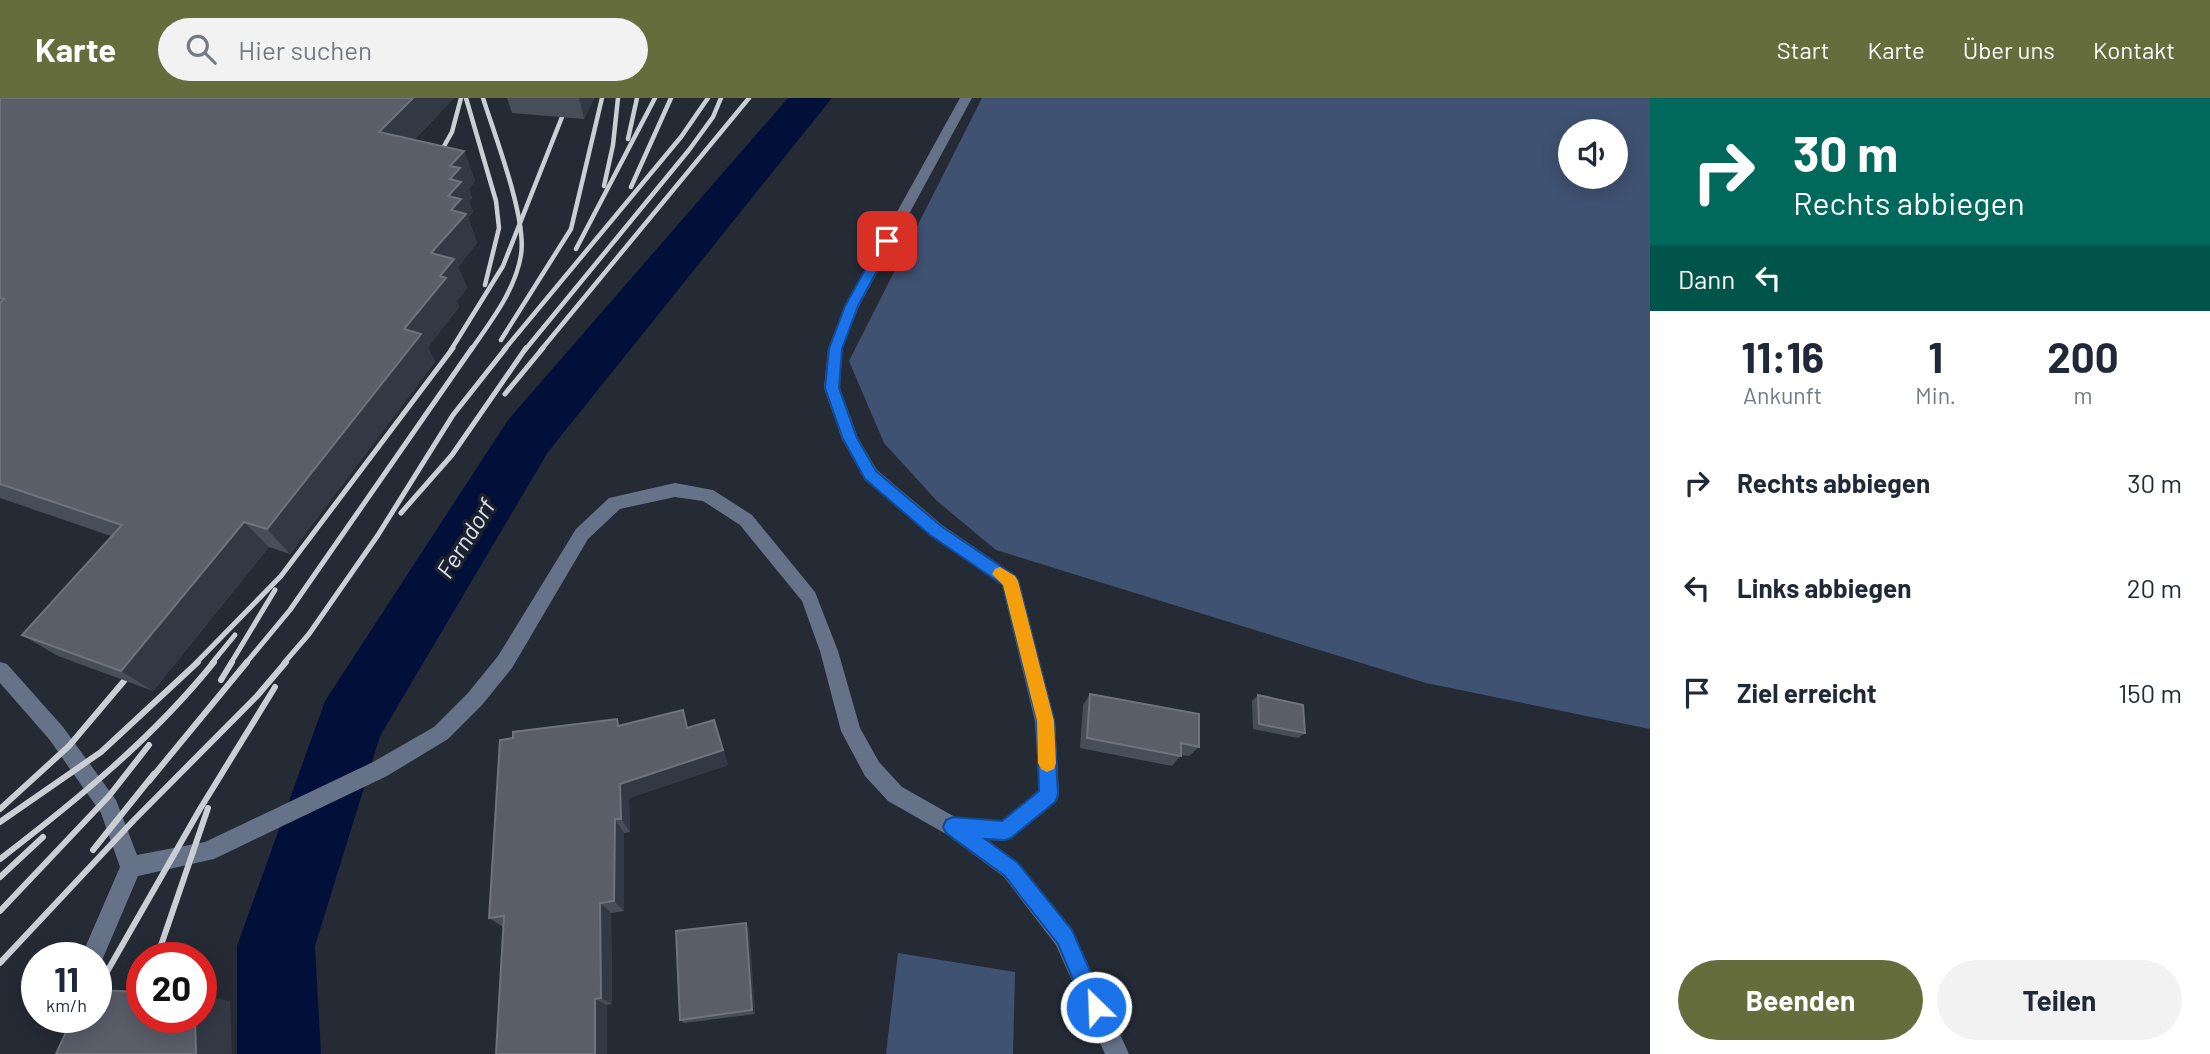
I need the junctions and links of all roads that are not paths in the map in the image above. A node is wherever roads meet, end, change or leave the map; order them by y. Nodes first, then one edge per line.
1 (966, 98) edge
2 (0, 670) edge
3 (953, 827) junction
4 (131, 867) junction
5 (98, 942) edge
6 (1117, 1054) edge

1 - 3 lane
2 - 4 lane
3 - 4 lane
3 - 6 lane
4 - 5 lane

